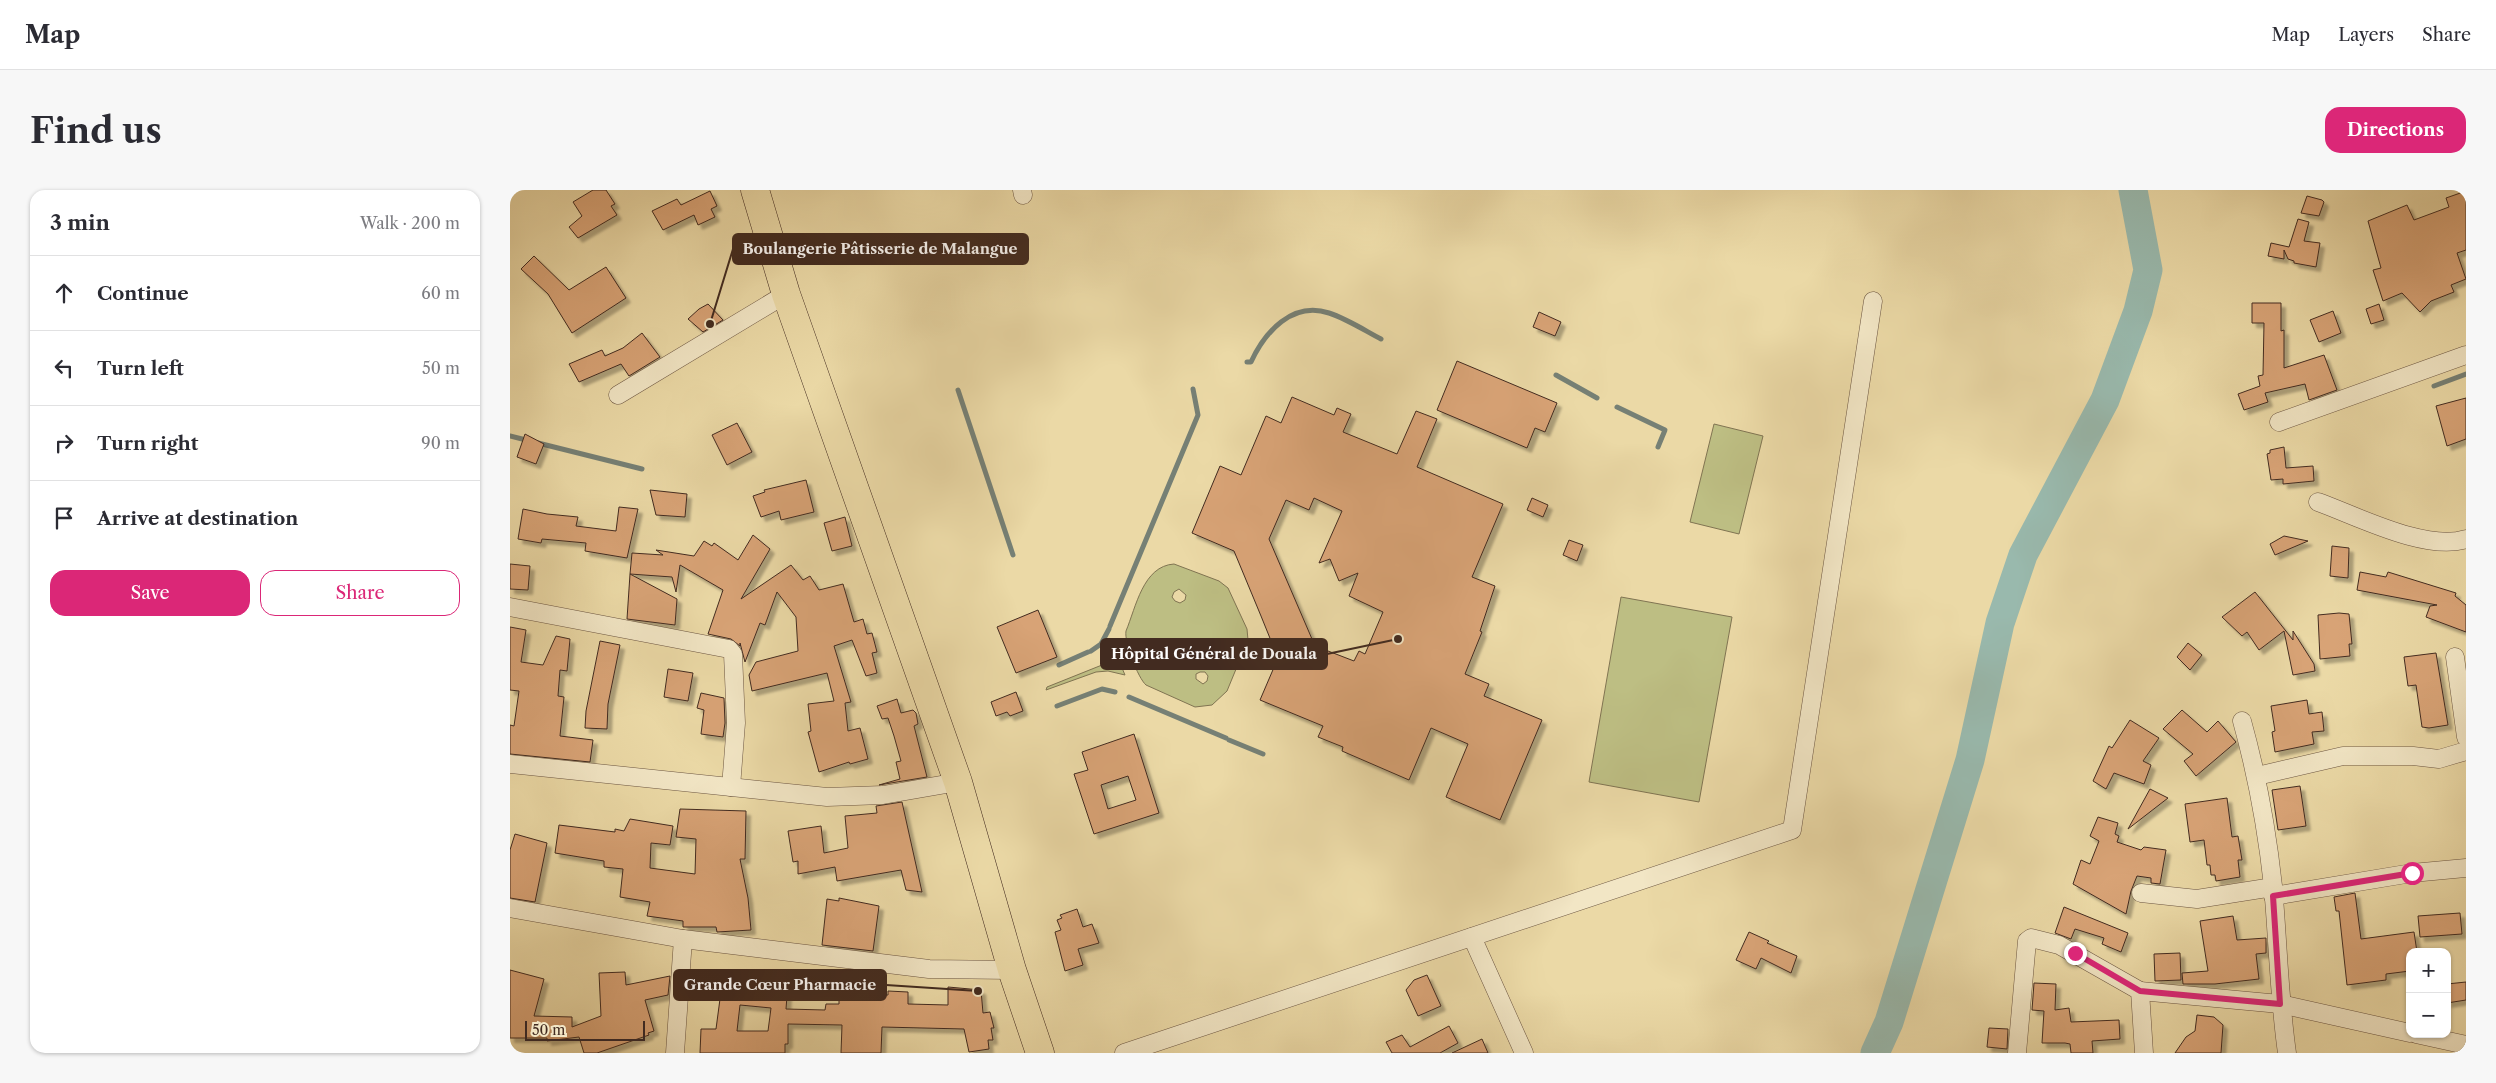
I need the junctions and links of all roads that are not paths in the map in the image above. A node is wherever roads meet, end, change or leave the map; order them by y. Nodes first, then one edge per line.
1 (755, 190) edge
2 (786, 294) junction
3 (1873, 301) dead end
4 (2466, 355) edge
5 (618, 395) dead end
6 (2279, 422) dead end
7 (2318, 502) dead end
8 (2466, 539) edge
9 (510, 607) edge
10 (2454, 657) dead end
11 (2242, 722) dead end
12 (2466, 737) edge
13 (2466, 751) edge
14 (510, 764) edge
15 (2257, 776) junction
16 (958, 782) junction
17 (731, 787) junction
18 (2466, 868) edge
19 (2273, 891) junction
20 (2141, 893) dead end
21 (510, 908) edge
22 (1472, 937) junction
23 (683, 939) junction
24 (1012, 970) junction
25 (2140, 991) junction
26 (2280, 1004) junction
27 (2406, 1032) edge
28 (2434, 1038) edge
29 (2466, 1045) edge
30 (675, 1053) edge
31 (1040, 1053) edge
32 (1124, 1053) edge
33 (1524, 1053) edge
34 (2017, 1053) edge
35 (2144, 1053) edge
36 (2287, 1053) edge

1 - 2 main road
2 - 5 street
2 - 16 main road
3 - 22 street
4 - 6 street
7 - 8 street
9 - 17 street
10 - 12 street
11 - 15 street
13 - 15 street
14 - 17 street
15 - 19 street
16 - 17 street
16 - 24 main road
18 - 19 street
19 - 20 street
19 - 26 street
21 - 23 street
22 - 32 street
22 - 33 street
23 - 24 street
23 - 30 street
24 - 31 main road
25 - 26 street
25 - 34 street
25 - 35 street
26 - 27 street
26 - 36 street
28 - 29 street

